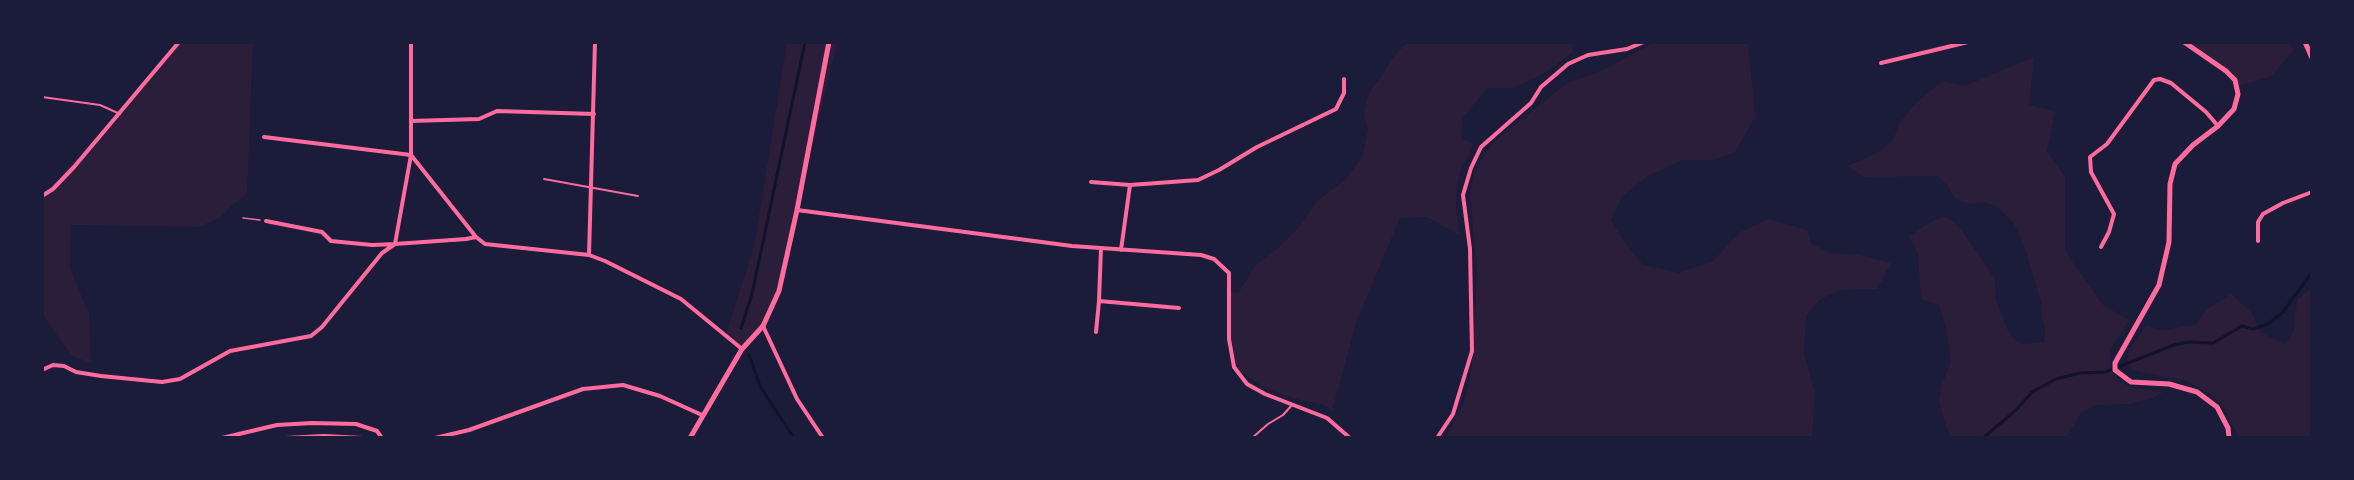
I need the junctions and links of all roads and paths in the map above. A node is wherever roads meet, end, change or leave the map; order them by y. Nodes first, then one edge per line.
1 (179, 42) edge
2 (411, 42) edge
3 (595, 42) edge
4 (829, 42) edge
5 (1968, 42) edge
6 (2184, 42) edge
7 (2305, 42) edge
8 (1641, 43) edge
9 (2312, 58) edge
10 (1881, 63) dead end
11 (1344, 79) dead end
12 (42, 97) edge
13 (120, 114) junction
14 (594, 114) junction
15 (411, 121) junction
16 (2218, 126) junction
17 (264, 137) dead end
18 (411, 155) junction
19 (544, 179) dead end
20 (1091, 183) dead end
21 (1130, 185) junction
22 (593, 188) junction
23 (2312, 192) edge
24 (42, 196) edge
25 (638, 196) dead end
26 (797, 210) junction
27 (243, 218) dead end
28 (266, 220) joint
29 (476, 237) junction
30 (2258, 241) dead end
31 (395, 244) junction
32 (2101, 247) dead end
33 (1101, 248) junction
34 (1122, 250) junction
35 (590, 255) junction
36 (1099, 302) junction
37 (1179, 308) dead end
38 (763, 327) junction
39 (1096, 332) dead end
40 (742, 349) junction
41 (42, 370) edge
42 (1292, 405) junction
43 (702, 415) junction
44 (324, 437) edge
45 (222, 438) edge
46 (285, 438) edge
47 (363, 438) edge
48 (382, 438) edge
49 (435, 438) edge
50 (690, 438) edge
51 (823, 438) edge
52 (1252, 438) edge
53 (1350, 438) edge
54 (1437, 438) edge
55 (2229, 438) edge

1 - 13 street
2 - 15 street
3 - 14 street
4 - 26 street
5 - 10 street
6 - 16 street
7 - 9 street
8 - 54 street
11 - 21 street
12 - 13 lane
13 - 24 street
14 - 15 street
14 - 22 street
15 - 18 street
16 - 32 street
16 - 55 street
17 - 18 street
18 - 29 street
18 - 31 street
19 - 22 lane
20 - 21 street
21 - 34 street
22 - 25 lane
22 - 35 street
23 - 30 street
26 - 33 street
26 - 38 street
27 - 28 path
28 - 31 street
29 - 31 street
29 - 35 street
31 - 41 street
33 - 34 street
33 - 36 street
34 - 42 street
35 - 40 street
36 - 37 street
36 - 39 street
38 - 40 street
38 - 51 street
40 - 43 street
42 - 52 lane
42 - 53 street
43 - 49 street
43 - 50 street
44 - 46 street
44 - 47 street
45 - 48 street

